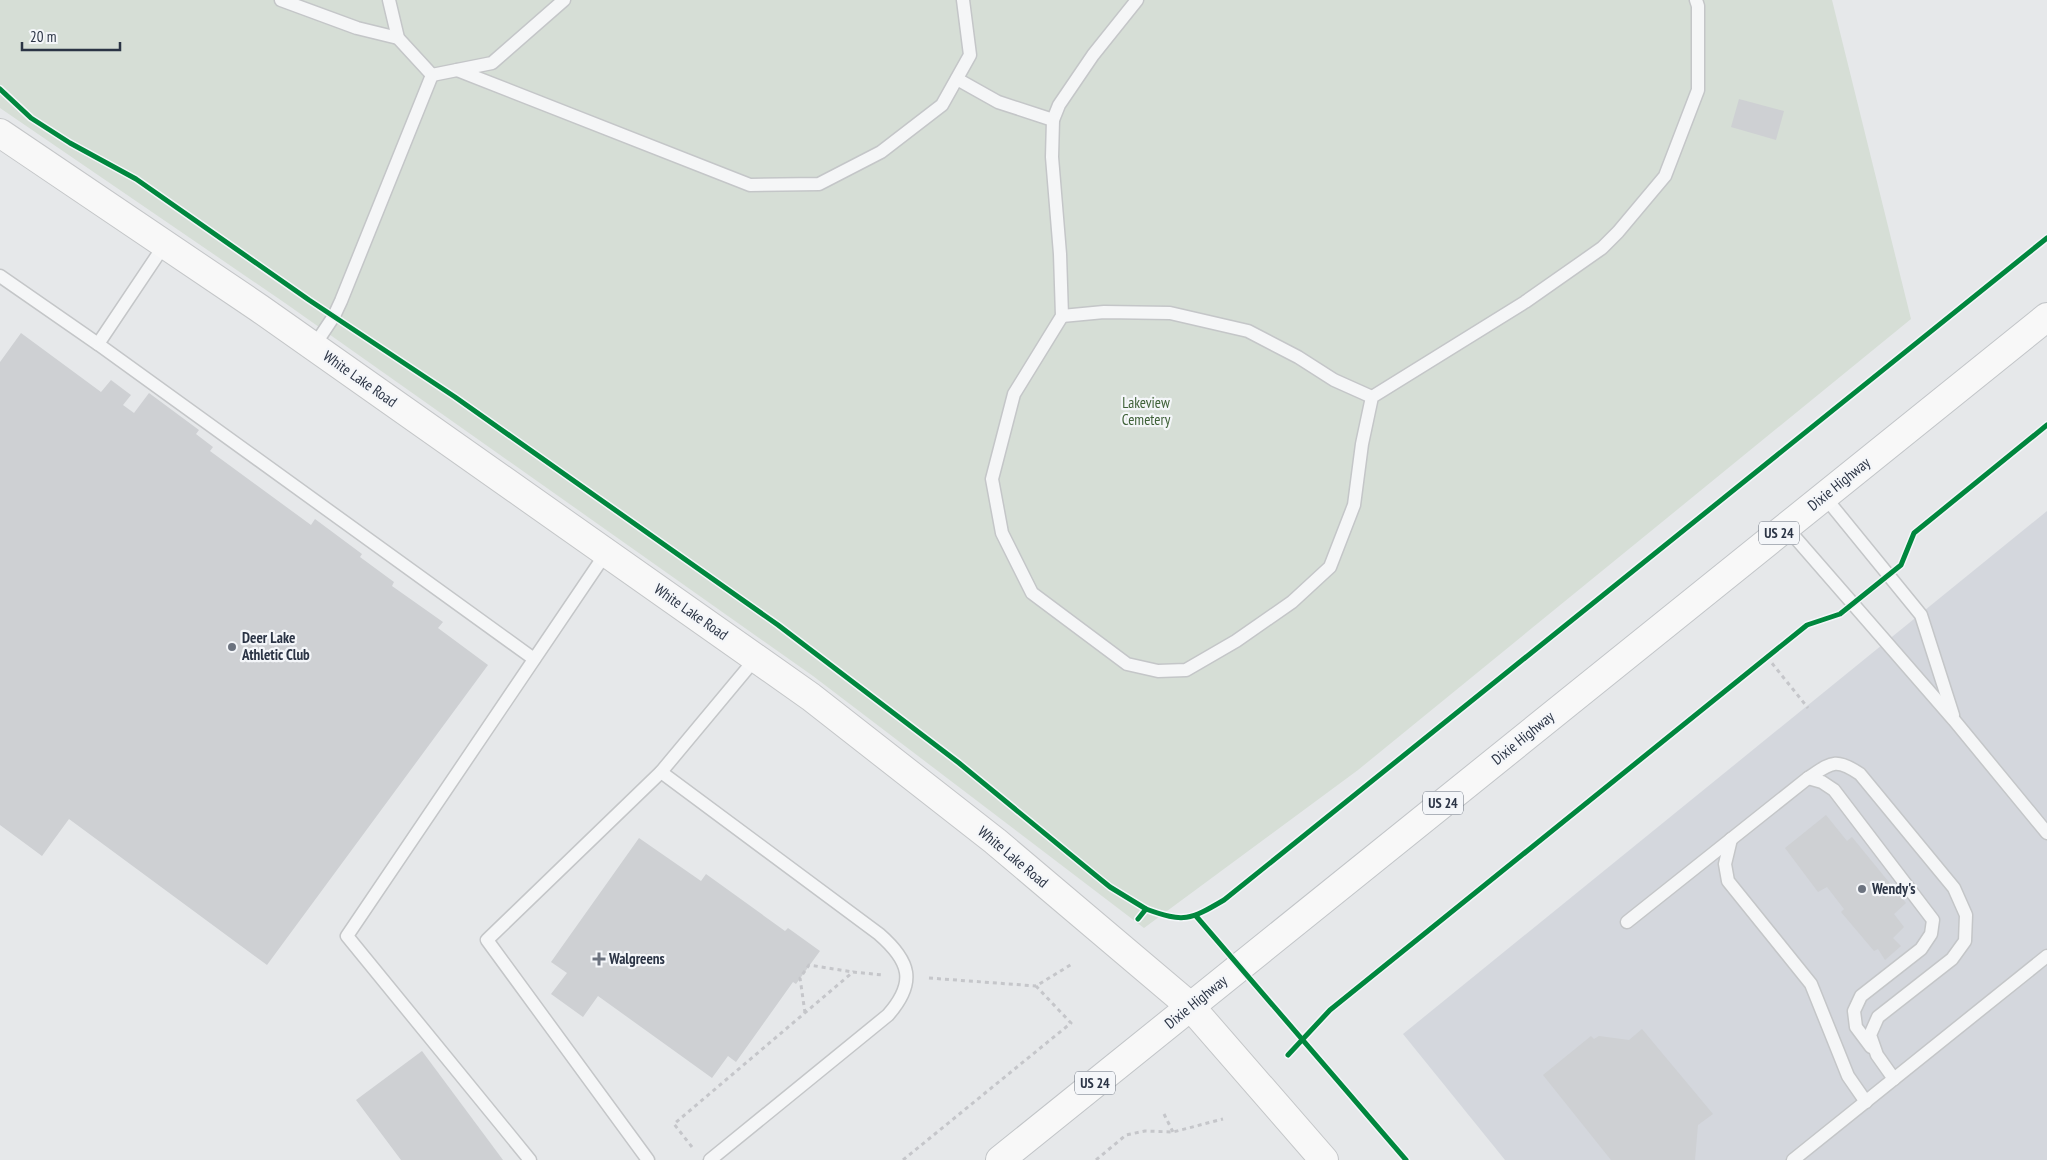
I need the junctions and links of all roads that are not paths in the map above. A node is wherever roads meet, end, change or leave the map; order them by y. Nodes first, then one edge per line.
1 (281, 0) edge
2 (388, 0) edge
3 (564, 0) edge
4 (963, 0) edge
5 (1137, 0) edge
6 (1696, 0) edge
7 (398, 38) junction
8 (456, 70) junction
9 (432, 75) junction
10 (957, 79) junction
11 (1053, 120) junction
12 (0, 133) edge
13 (165, 244) junction
14 (0, 276) edge
15 (1062, 316) junction
16 (2047, 317) edge
17 (98, 344) junction
18 (314, 346) junction
19 (1372, 396) junction
20 (1824, 496) junction
21 (1786, 527) junction
22 (606, 553) junction
23 (756, 658) junction
24 (534, 659) junction
25 (1954, 720) junction
26 (661, 772) junction
27 (1808, 778) junction
28 (2047, 833) edge
29 (1731, 839) junction
30 (1627, 922) dead end
31 (2047, 956) edge
32 (1190, 1006) junction
33 (1878, 1055) junction
34 (1894, 1078) junction
35 (1866, 1102) junction
36 (530, 1160) edge
37 (648, 1160) edge
38 (710, 1160) edge
39 (1000, 1160) edge
40 (1324, 1160) edge
41 (1793, 1160) edge

1 - 7 lane
2 - 7 lane
3 - 8 lane
4 - 10 lane
5 - 11 lane
6 - 19 lane
7 - 9 lane
8 - 9 lane
8 - 10 lane
9 - 18 lane
10 - 11 lane
11 - 15 lane
12 - 13 street, White Lake Road
13 - 17 lane
13 - 18 street, White Lake Road
14 - 17 lane
15 - 19 lane
15 - 19 lane
16 - 20 street, Dixie Highway / US 24
17 - 24 lane
18 - 22 street, White Lake Road
20 - 21 street, Dixie Highway / US 24
20 - 25 lane
21 - 25 lane
21 - 32 street, Dixie Highway / US 24
22 - 23 street, White Lake Road
22 - 24 lane
23 - 26 lane
23 - 32 street, White Lake Road
24 - 36 lane
25 - 28 lane
26 - 37 lane
26 - 38 lane
27 - 29 lane
27 - 33 lane
27 - 33 lane
29 - 30 lane
29 - 35 lane
31 - 34 lane
32 - 39 street, Dixie Highway / US 24
32 - 40 street, White Lake Road
33 - 34 lane
34 - 35 lane
35 - 41 lane

